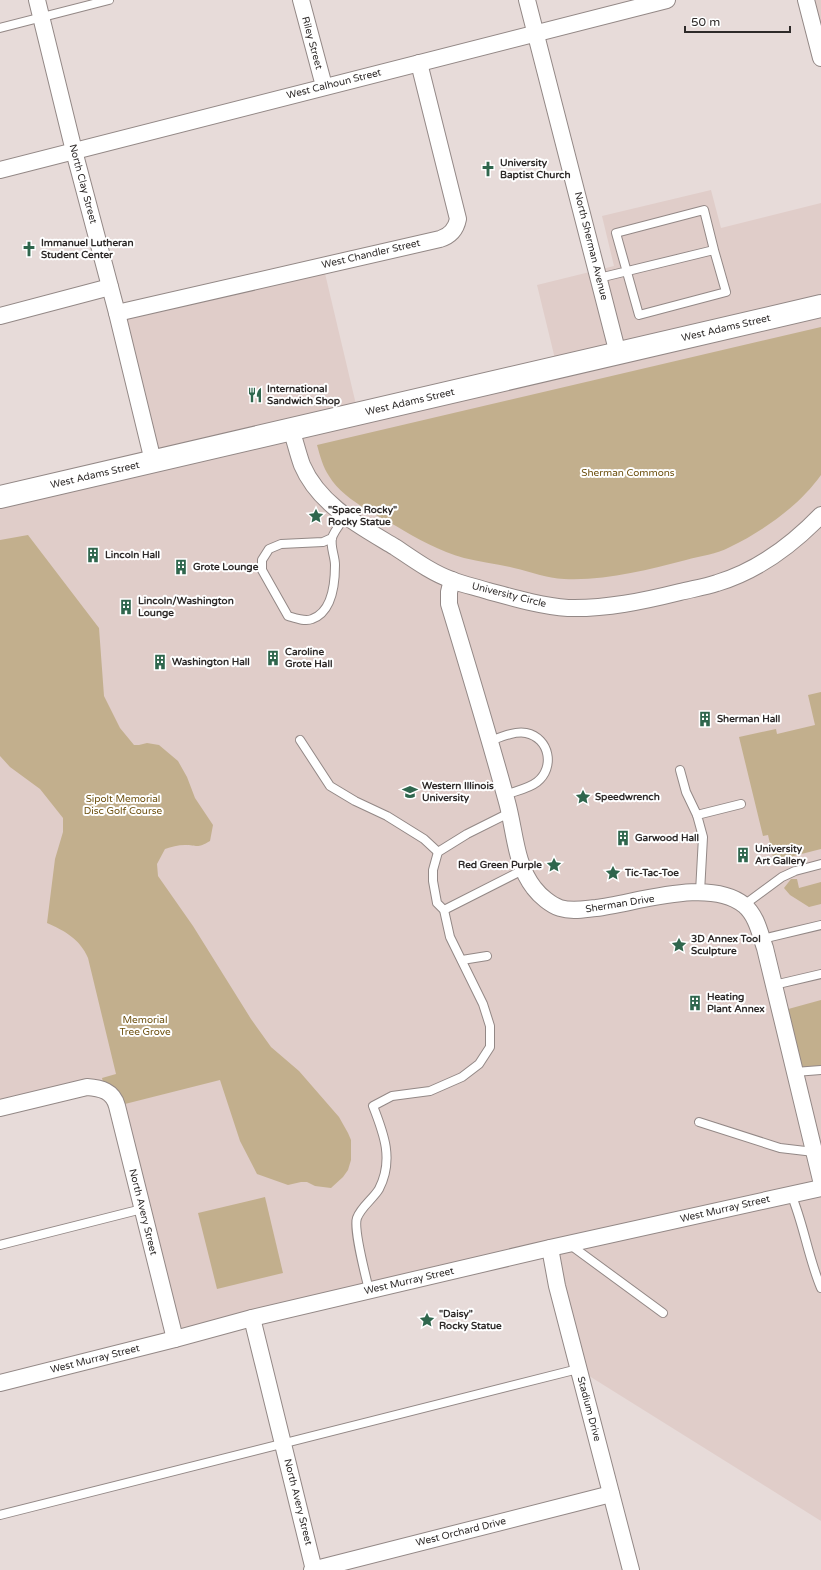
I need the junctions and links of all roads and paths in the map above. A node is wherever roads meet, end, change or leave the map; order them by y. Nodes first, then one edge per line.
1 (37, 0) edge
2 (109, 0) edge
3 (300, 0) edge
4 (527, 0) edge
5 (667, 0) edge
6 (806, 0) edge
7 (42, 18) junction
8 (0, 28) edge
9 (536, 34) junction
10 (821, 58) edge
11 (420, 63) junction
12 (324, 86) junction
13 (74, 151) junction
14 (0, 170) edge
15 (714, 250) junction
16 (626, 272) junction
17 (599, 278) junction
18 (110, 287) junction
19 (821, 306) edge
20 (117, 313) junction
21 (0, 316) edge
22 (618, 354) junction
23 (291, 430) junction
24 (153, 461) junction
25 (0, 497) edge
26 (821, 515) edge
27 (345, 517) junction
28 (332, 538) junction
29 (452, 580) junction
30 (300, 740) dead end
31 (490, 741) junction
32 (680, 770) dead end
33 (505, 795) junction
34 (741, 804) dead end
35 (510, 813) junction
36 (697, 815) junction
37 (438, 852) junction
38 (821, 864) edge
39 (523, 870) junction
40 (700, 892) junction
41 (744, 905) junction
42 (444, 910) junction
43 (821, 925) edge
44 (762, 939) junction
45 (487, 956) dead end
46 (462, 960) junction
47 (821, 974) edge
48 (774, 985) junction
49 (821, 1070) edge
50 (795, 1072) junction
51 (0, 1108) edge
52 (699, 1122) dead end
53 (814, 1152) junction
54 (821, 1180) edge
55 (821, 1188) edge
56 (791, 1194) junction
57 (142, 1209) junction
58 (568, 1244) junction
59 (0, 1245) edge
60 (550, 1248) junction
61 (818, 1272) edge
62 (821, 1288) edge
63 (369, 1290) junction
64 (663, 1313) dead end
65 (252, 1318) junction
66 (175, 1339) junction
67 (578, 1369) junction
68 (0, 1383) edge
69 (283, 1443) junction
70 (611, 1494) junction
71 (0, 1515) edge
72 (314, 1570) edge
73 (631, 1570) edge

1 - 7 street, North Clay Street
2 - 7 lane
3 - 12 street, Riley Street
4 - 9 street, North Sherman Avenue
5 - 9 street, West Calhoun Street
6 - 10 street
7 - 8 lane
7 - 13 street, North Clay Street
9 - 11 street, West Calhoun Street
9 - 17 street, North Sherman Avenue
11 - 12 street, West Calhoun Street
11 - 20 street, West Chandler Street
12 - 13 street, West Calhoun Street
13 - 14 street, West Calhoun Street
13 - 18 street, North Clay Street
15 - 16 lane
15 - 16 lane
15 - 16 lane
16 - 17 lane
17 - 22 street, North Sherman Avenue
18 - 20 street, North Clay Street
18 - 21 street
19 - 22 street, West Adams Street
20 - 24 street, North Clay Street
22 - 23 street, West Adams Street
23 - 24 street, West Adams Street
23 - 27 street, University Circle
24 - 25 street, West Adams Street
26 - 29 street, University Circle
27 - 28 lane
27 - 29 street, University Circle
28 - 28 lane
29 - 31 street, Sherman Drive
30 - 37 lane
31 - 33 street, Sherman Drive
31 - 33 lane
32 - 36 lane
33 - 35 street, Sherman Drive
34 - 36 lane
35 - 37 lane
35 - 39 street, Sherman Drive
36 - 40 lane
37 - 42 lane
38 - 41 lane
39 - 40 street, Sherman Drive
39 - 42 lane
40 - 41 street, Sherman Drive
41 - 44 street
42 - 46 lane
43 - 44 lane
44 - 48 street
45 - 46 lane
46 - 63 lane
47 - 48 lane
48 - 50 street
49 - 50 lane
50 - 53 street
51 - 57 street, North Avery Street
52 - 53 lane
53 - 54 street
55 - 56 street, West Murray Street
56 - 58 street, West Murray Street
56 - 61 lane
57 - 59 lane
57 - 66 street, North Avery Street
58 - 60 street, West Murray Street
58 - 64 lane
60 - 63 street, West Murray Street
60 - 67 street, Stadium Drive
61 - 62 lane
63 - 65 street, West Murray Street
65 - 66 street, West Murray Street
65 - 69 street, North Avery Street
66 - 68 street, West Murray Street
67 - 69 lane
67 - 70 street, Stadium Drive
69 - 71 lane
69 - 72 street, North Avery Street
70 - 72 street, West Orchard Drive
70 - 73 street, Stadium Drive

